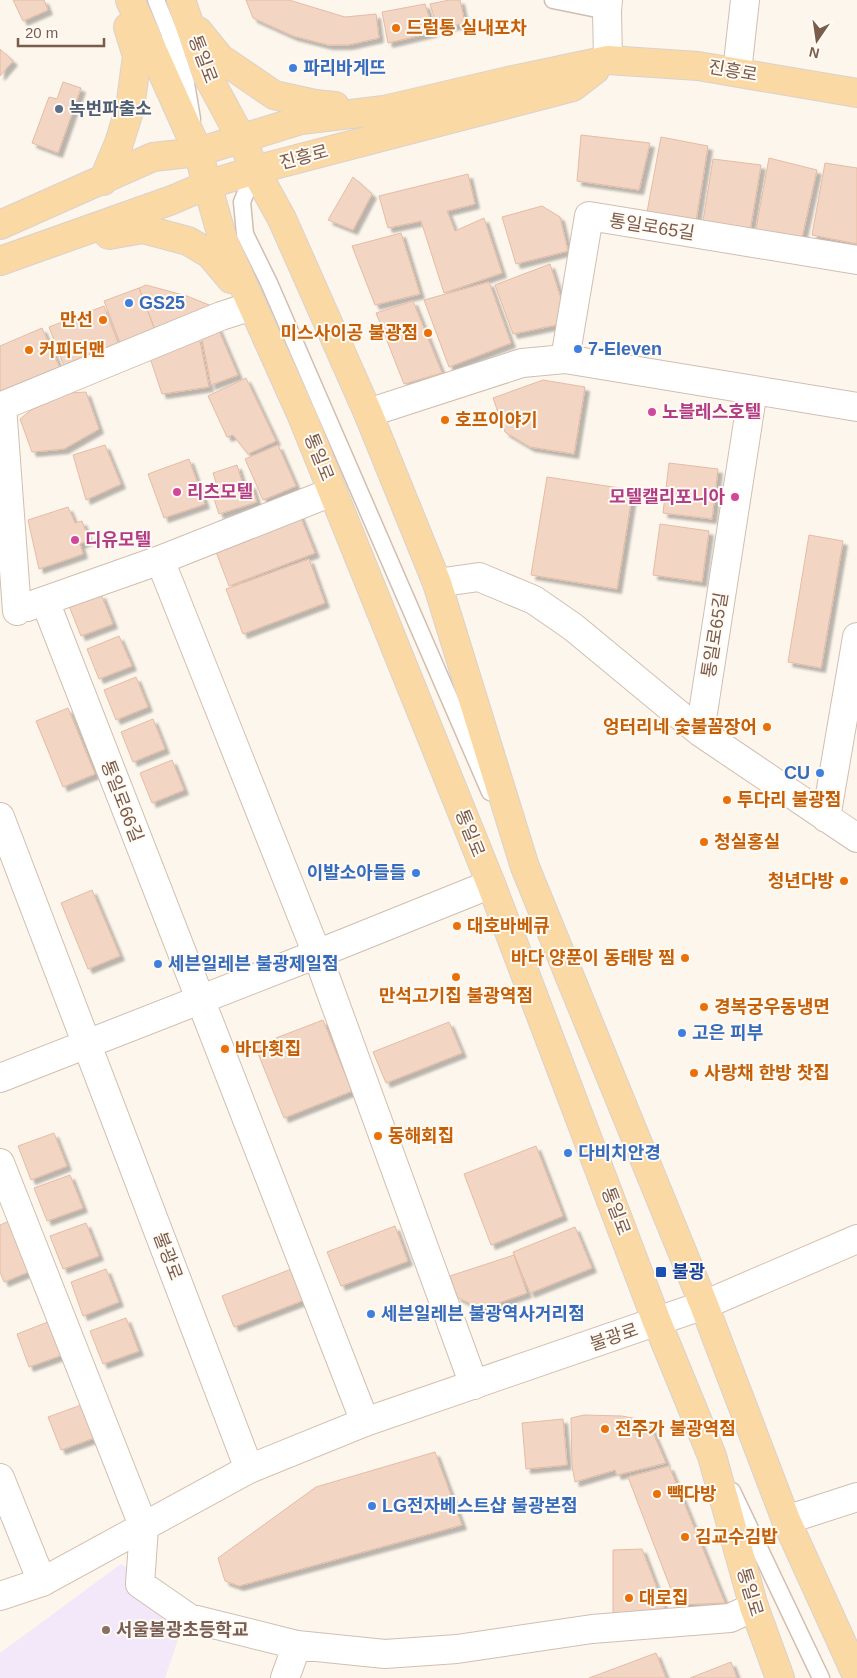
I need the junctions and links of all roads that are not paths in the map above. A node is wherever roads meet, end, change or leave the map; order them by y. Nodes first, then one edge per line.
1 (118, 0) edge
2 (130, 0) edge
3 (156, 0) edge
4 (553, 0) edge
5 (745, 0) edge
6 (608, 6) edge
7 (184, 9) edge
8 (608, 60) junction
9 (737, 72) junction
10 (857, 93) edge
11 (384, 110) junction
12 (241, 138) junction
13 (198, 152) junction
14 (256, 170) junction
15 (103, 180) junction
16 (207, 185) junction
17 (0, 224) edge
18 (4, 259) edge
19 (857, 260) edge
20 (252, 306) junction
21 (564, 359) junction
22 (753, 390) junction
23 (857, 407) edge
24 (368, 413) junction
25 (332, 492) junction
26 (160, 560) junction
27 (437, 583) junction
28 (45, 601) junction
29 (8, 614) edge
30 (857, 637) edge
31 (700, 732) junction
32 (0, 817) edge
33 (826, 818) junction
34 (857, 838) edge
35 (525, 866) junction
36 (491, 884) junction
37 (317, 954) junction
38 (199, 1000) junction
39 (86, 1043) junction
40 (0, 1078) edge
41 (0, 1163) edge
42 (857, 1239) edge
43 (704, 1305) junction
44 (657, 1322) junction
45 (474, 1385) junction
46 (365, 1422) junction
47 (712, 1456) junction
48 (249, 1469) junction
49 (0, 1478) edge
50 (857, 1497) edge
51 (786, 1520) junction
52 (144, 1528) junction
53 (42, 1582) junction
54 (0, 1596) edge
55 (754, 1608) junction
56 (297, 1645) junction
57 (852, 1669) edge
58 (285, 1678) edge
59 (780, 1678) edge
60 (821, 1678) edge

1 - 15 main road
2 - 13 main road, 통일로
3 - 13 lane
4 - 6 lane
5 - 9 street
6 - 8 street
7 - 11 main road
7 - 12 main road, 통일로
8 - 9 main road, 진흥로
8 - 11 main road, 진흥로
8 - 14 main road, 진흥로
9 - 10 main road, 진흥로
11 - 12 main road, 진흥로
12 - 13 main road, 진흥로
12 - 14 main road, 통일로
13 - 15 main road, 진흥로
13 - 16 main road, 통일로
14 - 16 main road, 진흥로
14 - 24 main road, 통일로
14 - 35 lane
15 - 17 main road, 진흥로
16 - 18 main road, 진흥로
16 - 20 main road, 통일로
18 - 20 main road
19 - 21 street, 통일로65길
20 - 25 main road, 통일로
20 - 29 street
21 - 22 street
21 - 24 street
22 - 23 street
22 - 31 street, 통일로65길
24 - 27 main road, 통일로
25 - 26 street
25 - 36 main road, 통일로
26 - 28 street
26 - 37 street
27 - 31 street
27 - 35 main road, 통일로
28 - 29 street
28 - 38 street, 통일로66길
30 - 33 street
31 - 33 street
32 - 39 street
33 - 34 street
35 - 43 main road, 통일로
36 - 37 street
36 - 44 main road, 통일로
37 - 38 street
37 - 45 street
38 - 39 street
38 - 46 street
39 - 40 street
39 - 48 street, 불광로
41 - 52 street
42 - 43 street, 불광로
43 - 44 street, 불광로
43 - 51 main road, 통일로
44 - 45 street, 불광로
44 - 47 main road, 통일로
45 - 46 street, 불광로
46 - 48 street, 불광로
47 - 55 main road, 통일로
47 - 60 lane
48 - 52 street, 불광로
49 - 53 street
50 - 51 street
51 - 57 main road, 통일로
52 - 53 street, 불광로
52 - 56 street
53 - 54 street, 불광로
55 - 56 street
55 - 59 main road, 통일로
56 - 58 street

